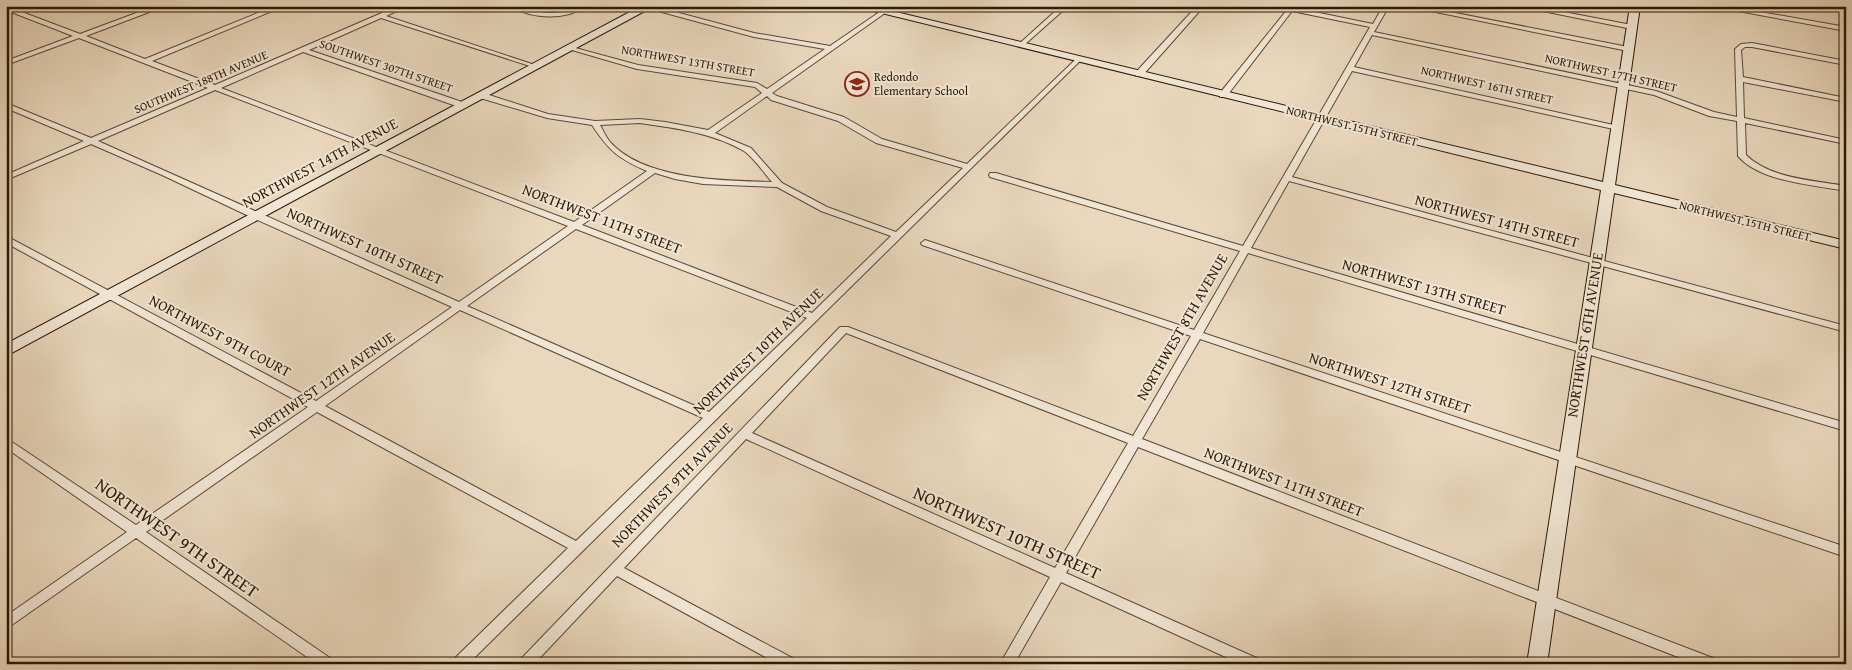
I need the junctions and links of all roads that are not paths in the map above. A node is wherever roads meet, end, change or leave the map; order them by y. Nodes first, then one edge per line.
1 (162, 6) edge
2 (281, 6) edge
3 (404, 6) edge
4 (512, 6) edge
5 (584, 6) edge
6 (649, 6) edge
7 (858, 6) edge
8 (1050, 6) edge
9 (1201, 6) edge
10 (1278, 6) edge
11 (1386, 6) edge
12 (1409, 6) edge
13 (1521, 6) edge
14 (1635, 6) edge
15 (1714, 6) edge
16 (6, 8) edge
17 (1063, 8) edge
18 (1292, 8) edge
19 (883, 12) junction
20 (380, 16) junction
21 (1632, 27) junction
22 (1846, 29) edge
23 (1372, 30) junction
24 (80, 36) junction
25 (1021, 45) junction
26 (568, 48) junction
27 (832, 48) junction
28 (1628, 49) junction
29 (303, 50) junction
30 (146, 60) junction
31 (1078, 60) junction
32 (6, 63) edge
33 (1846, 63) edge
34 (535, 66) junction
35 (1350, 68) junction
36 (1139, 74) junction
37 (1740, 79) junction
38 (1623, 86) junction
39 (216, 88) junction
40 (768, 92) junction
41 (480, 95) junction
42 (1223, 95) junction
43 (1846, 100) edge
44 (6, 105) edge
45 (462, 105) junction
46 (1321, 119) junction
47 (1741, 120) junction
48 (595, 123) junction
49 (1618, 128) junction
50 (709, 133) junction
51 (91, 141) junction
52 (1846, 142) edge
53 (378, 150) junction
54 (969, 167) junction
55 (654, 172) junction
56 (993, 175) dead end
57 (6, 178) edge
58 (1286, 178) junction
59 (779, 185) junction
60 (1609, 188) junction
61 (1846, 189) edge
62 (256, 216) junction
63 (576, 226) junction
64 (899, 236) junction
65 (6, 239) edge
66 (925, 244) dead end
67 (1846, 245) edge
68 (1244, 250) junction
69 (1597, 262) junction
70 (111, 296) junction
71 (460, 307) junction
72 (814, 317) junction
73 (844, 329) joint
74 (1846, 329) edge
75 (1196, 333) junction
76 (1584, 350) junction
77 (6, 351) edge
78 (318, 406) junction
79 (710, 417) junction
80 (1846, 428) edge
81 (744, 434) junction
82 (6, 442) edge
83 (1133, 442) junction
84 (1566, 457) junction
85 (138, 532) junction
86 (577, 547) junction
87 (1846, 552) edge
88 (615, 569) junction
89 (1057, 576) junction
90 (1546, 600) junction
91 (6, 623) edge
92 (328, 664) edge
93 (458, 664) edge
94 (525, 664) edge
95 (790, 664) edge
96 (1008, 664) edge
97 (1256, 664) edge
98 (1537, 664) edge
99 (1713, 664) edge

1 - 24 street
2 - 30 street
3 - 20 street, SOUTHWEST 188TH AVENUE
4 - 5 street
6 - 26 street, NORTHWEST 14TH AVENUE
6 - 27 street
7 - 19 street, NORTHWEST 15TH STREET
8 - 17 street
9 - 36 street
10 - 18 street, NORTHWEST 17TH STREET
11 - 23 street, NORTHWEST 8TH AVENUE
12 - 28 street
13 - 21 street
14 - 21 street, NORTHWEST 6TH AVENUE
15 - 22 street
16 - 24 street, NORTHWEST 11TH STREET
17 - 25 street
18 - 23 street, NORTHWEST 17TH STREET
18 - 42 street
19 - 25 street, NORTHWEST 15TH STREET
19 - 27 street
20 - 29 street, SOUTHWEST 188TH AVENUE
20 - 34 street
21 - 28 street, NORTHWEST 6TH AVENUE
23 - 35 street, NORTHWEST 8TH AVENUE
23 - 38 street, NORTHWEST 17TH STREET
24 - 30 street, NORTHWEST 11TH STREET
24 - 32 street
25 - 31 street, NORTHWEST 15TH STREET
26 - 34 street, NORTHWEST 14TH AVENUE
26 - 40 street, NORTHWEST 13TH STREET
27 - 40 street
28 - 38 street, NORTHWEST 6TH AVENUE
29 - 39 street, SOUTHWEST 188TH AVENUE
29 - 45 street, SOUTHWEST 307TH STREET
30 - 39 street, NORTHWEST 11TH STREET
31 - 36 street, NORTHWEST 15TH STREET
31 - 54 street, NORTHWEST 10TH AVENUE
33 - 37 street
34 - 41 street, NORTHWEST 14TH AVENUE
35 - 46 street, NORTHWEST 8TH AVENUE
35 - 49 street, NORTHWEST 16TH STREET
36 - 42 street, NORTHWEST 15TH STREET
37 - 43 street
37 - 47 street
38 - 47 street, NORTHWEST 17TH STREET
38 - 49 street, NORTHWEST 6TH AVENUE
39 - 51 street, SOUTHWEST 188TH AVENUE
39 - 53 street, NORTHWEST 11TH STREET
40 - 50 street
40 - 54 street, NORTHWEST 13TH STREET
41 - 45 street, NORTHWEST 14TH AVENUE
41 - 48 street
42 - 46 street, NORTHWEST 15TH STREET
44 - 51 street, NORTHWEST 10TH STREET
45 - 53 street, NORTHWEST 14TH AVENUE
46 - 58 street, NORTHWEST 8TH AVENUE
46 - 60 street, NORTHWEST 15TH STREET
47 - 52 street, NORTHWEST 17TH STREET
47 - 61 street
48 - 50 street
48 - 55 street
49 - 60 street, NORTHWEST 6TH AVENUE
50 - 59 street
51 - 57 street, SOUTHWEST 188TH AVENUE
51 - 62 street, NORTHWEST 10TH STREET
53 - 62 street, NORTHWEST 14TH AVENUE
53 - 63 street, NORTHWEST 11TH STREET
54 - 64 street, NORTHWEST 10TH AVENUE
55 - 59 street
55 - 63 street, NORTHWEST 12TH AVENUE
56 - 68 street, NORTHWEST 13TH STREET
58 - 68 street, NORTHWEST 8TH AVENUE
58 - 69 street, NORTHWEST 14TH STREET
59 - 64 street
60 - 67 street, NORTHWEST 15TH STREET
60 - 69 street, NORTHWEST 6TH AVENUE
62 - 70 street, NORTHWEST 14TH AVENUE
62 - 71 street, NORTHWEST 10TH STREET
63 - 71 street, NORTHWEST 12TH AVENUE
63 - 72 street, NORTHWEST 11TH STREET
64 - 72 street, NORTHWEST 10TH AVENUE
65 - 70 street, NORTHWEST 9TH COURT
66 - 75 street, NORTHWEST 12TH STREET
68 - 75 street, NORTHWEST 8TH AVENUE
68 - 76 street, NORTHWEST 13TH STREET
69 - 74 street, NORTHWEST 14TH STREET
69 - 76 street, NORTHWEST 6TH AVENUE
70 - 77 street, NORTHWEST 14TH AVENUE
70 - 78 street, NORTHWEST 9TH COURT
71 - 78 street, NORTHWEST 12TH AVENUE
71 - 79 street, NORTHWEST 10TH STREET
72 - 79 street, NORTHWEST 10TH AVENUE
73 - 81 street, NORTHWEST 9TH AVENUE
73 - 83 street, NORTHWEST 11TH STREET
75 - 83 street, NORTHWEST 8TH AVENUE
75 - 84 street, NORTHWEST 12TH STREET
76 - 80 street, NORTHWEST 13TH STREET
76 - 84 street, NORTHWEST 6TH AVENUE
78 - 85 street, NORTHWEST 12TH AVENUE
78 - 86 street, NORTHWEST 9TH COURT
79 - 86 street, NORTHWEST 10TH AVENUE
81 - 88 street, NORTHWEST 9TH AVENUE
81 - 89 street, NORTHWEST 10TH STREET
82 - 85 street, NORTHWEST 9TH STREET
83 - 89 street, NORTHWEST 8TH AVENUE
83 - 90 street, NORTHWEST 11TH STREET
84 - 87 street, NORTHWEST 12TH STREET
84 - 90 street, NORTHWEST 6TH AVENUE
85 - 91 street, NORTHWEST 12TH AVENUE
85 - 92 street, NORTHWEST 9TH STREET
86 - 93 street, NORTHWEST 10TH AVENUE
88 - 94 street, NORTHWEST 9TH AVENUE
88 - 95 street
89 - 96 street, NORTHWEST 8TH AVENUE
89 - 97 street, NORTHWEST 10TH STREET
90 - 98 street, NORTHWEST 6TH AVENUE
90 - 99 street, NORTHWEST 11TH STREET

